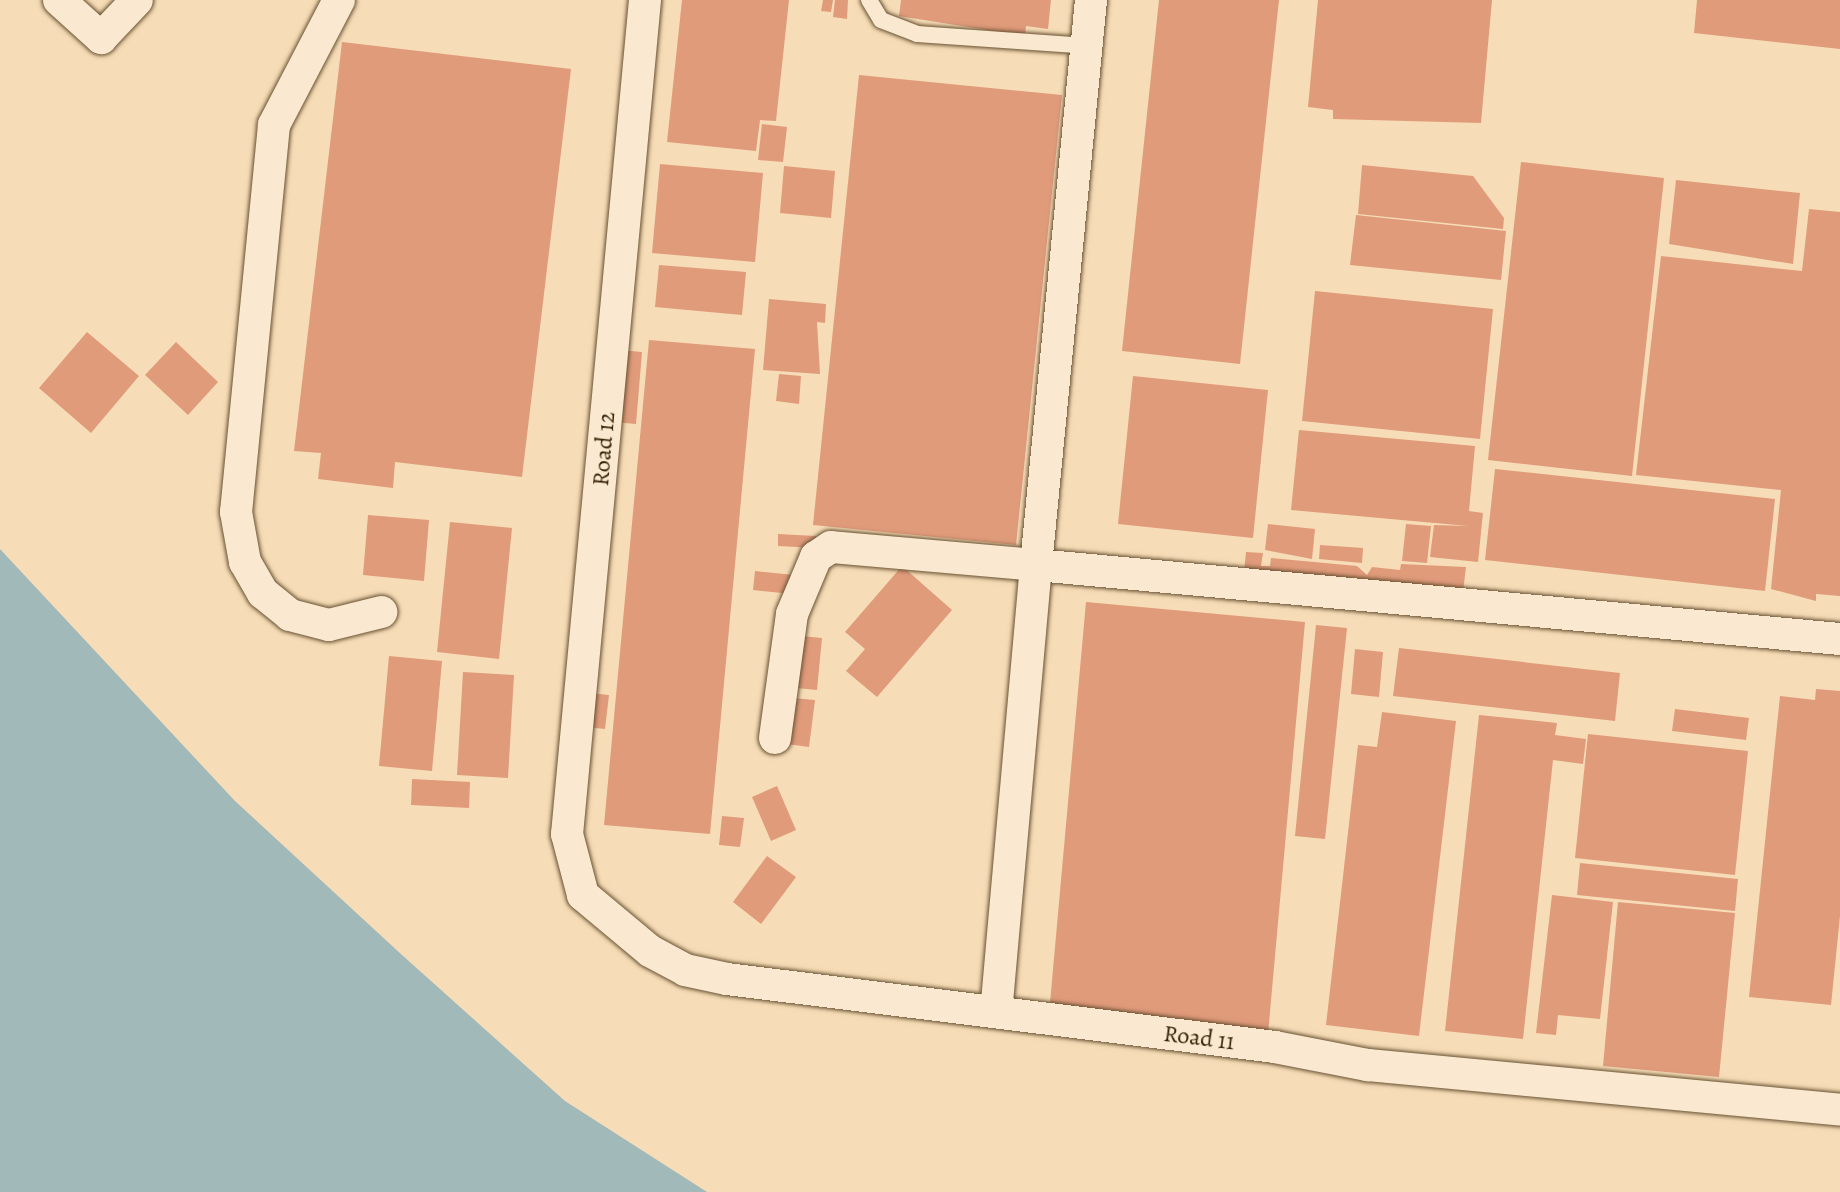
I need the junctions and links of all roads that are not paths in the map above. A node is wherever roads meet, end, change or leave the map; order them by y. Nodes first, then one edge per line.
1 (59, 0) edge
2 (137, 0) edge
3 (339, 0) edge
4 (645, 0) edge
5 (869, 0) edge
6 (1091, 0) edge
7 (1087, 46) junction
8 (1036, 565) junction
9 (381, 612) dead end
10 (1840, 639) edge
11 (775, 738) dead end
12 (583, 895) joint
13 (996, 1010) junction
14 (1840, 1110) edge

1 - 2 street
3 - 9 street
4 - 12 street, Road 12
5 - 7 lane
6 - 7 street
7 - 8 street
8 - 10 street
8 - 11 street
8 - 13 street
12 - 13 street, Road 11
13 - 14 street, Road 11

